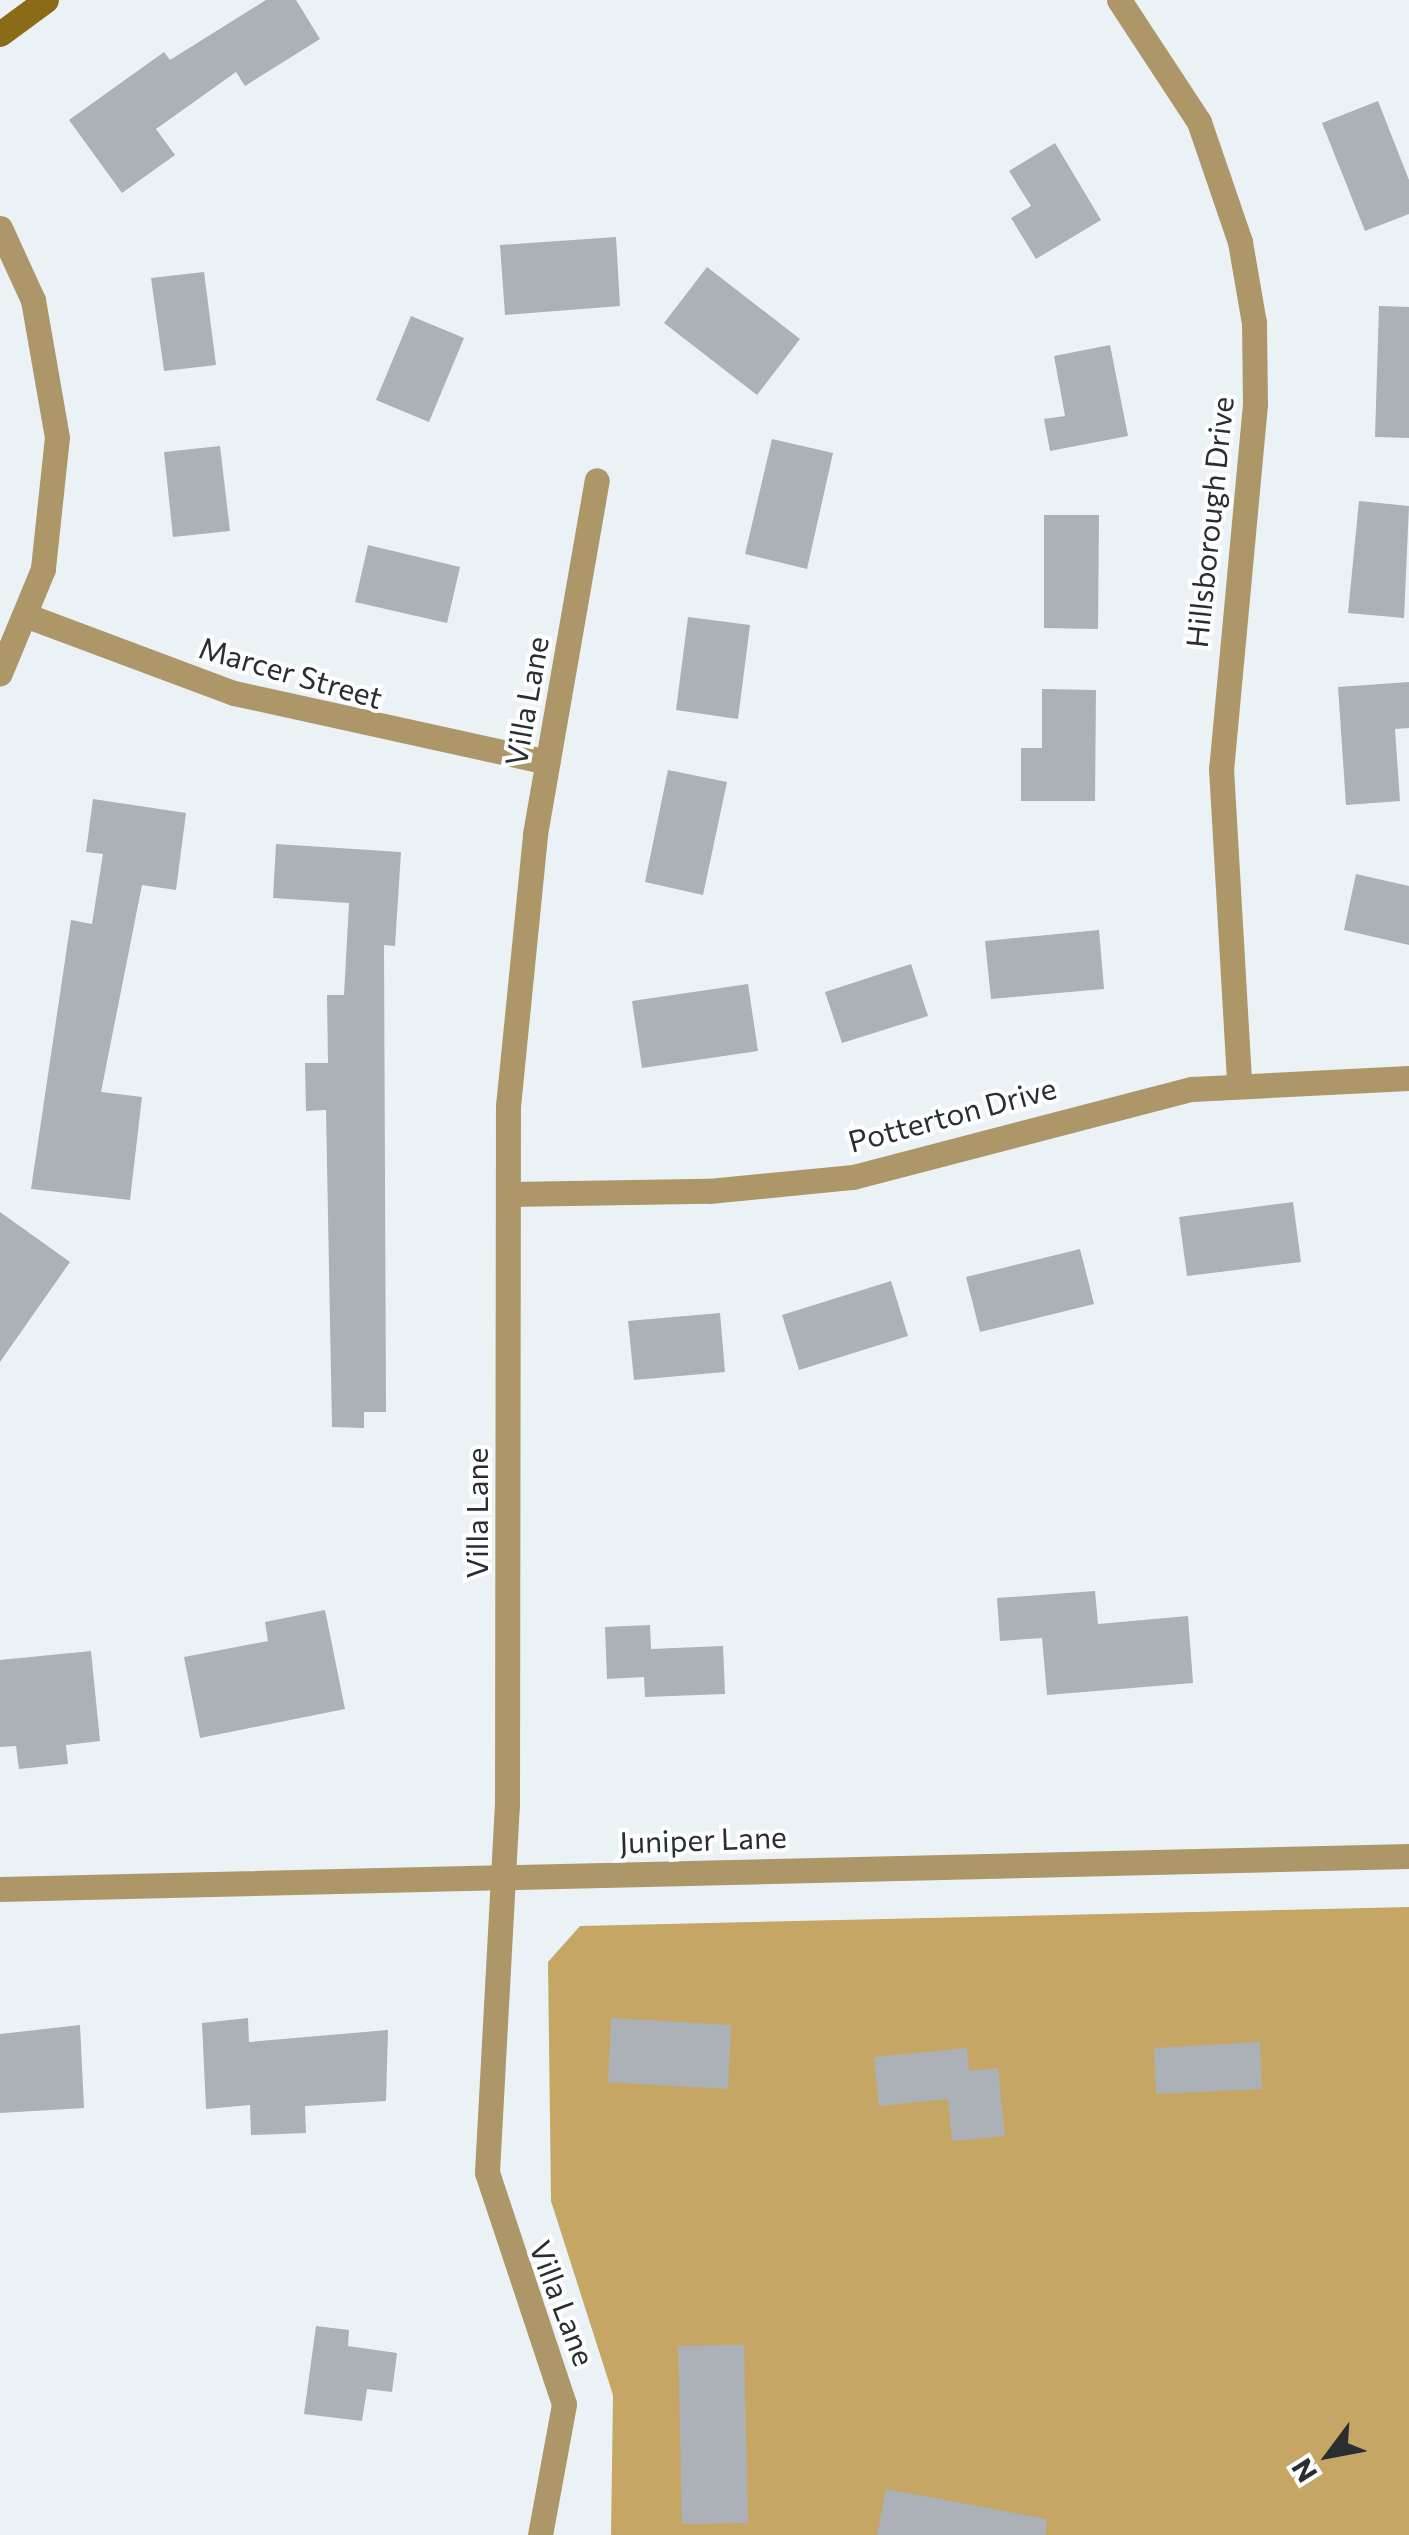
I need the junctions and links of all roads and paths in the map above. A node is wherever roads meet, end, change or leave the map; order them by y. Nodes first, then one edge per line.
1 (46, 0) edge
2 (1118, 0) edge
3 (0, 34) edge
4 (0, 228) edge
5 (597, 480) dead end
6 (24, 615) junction
7 (0, 673) edge
8 (548, 762) junction
9 (1409, 1078) edge
10 (1239, 1082) junction
11 (509, 1194) junction
12 (1409, 1856) edge
13 (498, 1880) junction
14 (0, 1889) edge
15 (540, 2535) edge

1 - 3 street
2 - 10 street, Hillsborough Drive
4 - 6 street
5 - 8 street, Villa Lane
6 - 7 street
6 - 8 street, Marcer Street
8 - 11 street, Villa Lane
9 - 10 street, Potterton Drive
10 - 11 street, Potterton Drive
11 - 13 street, Villa Lane
12 - 13 street, Juniper Lane
13 - 14 street, Juniper Lane
13 - 15 street, Villa Lane

